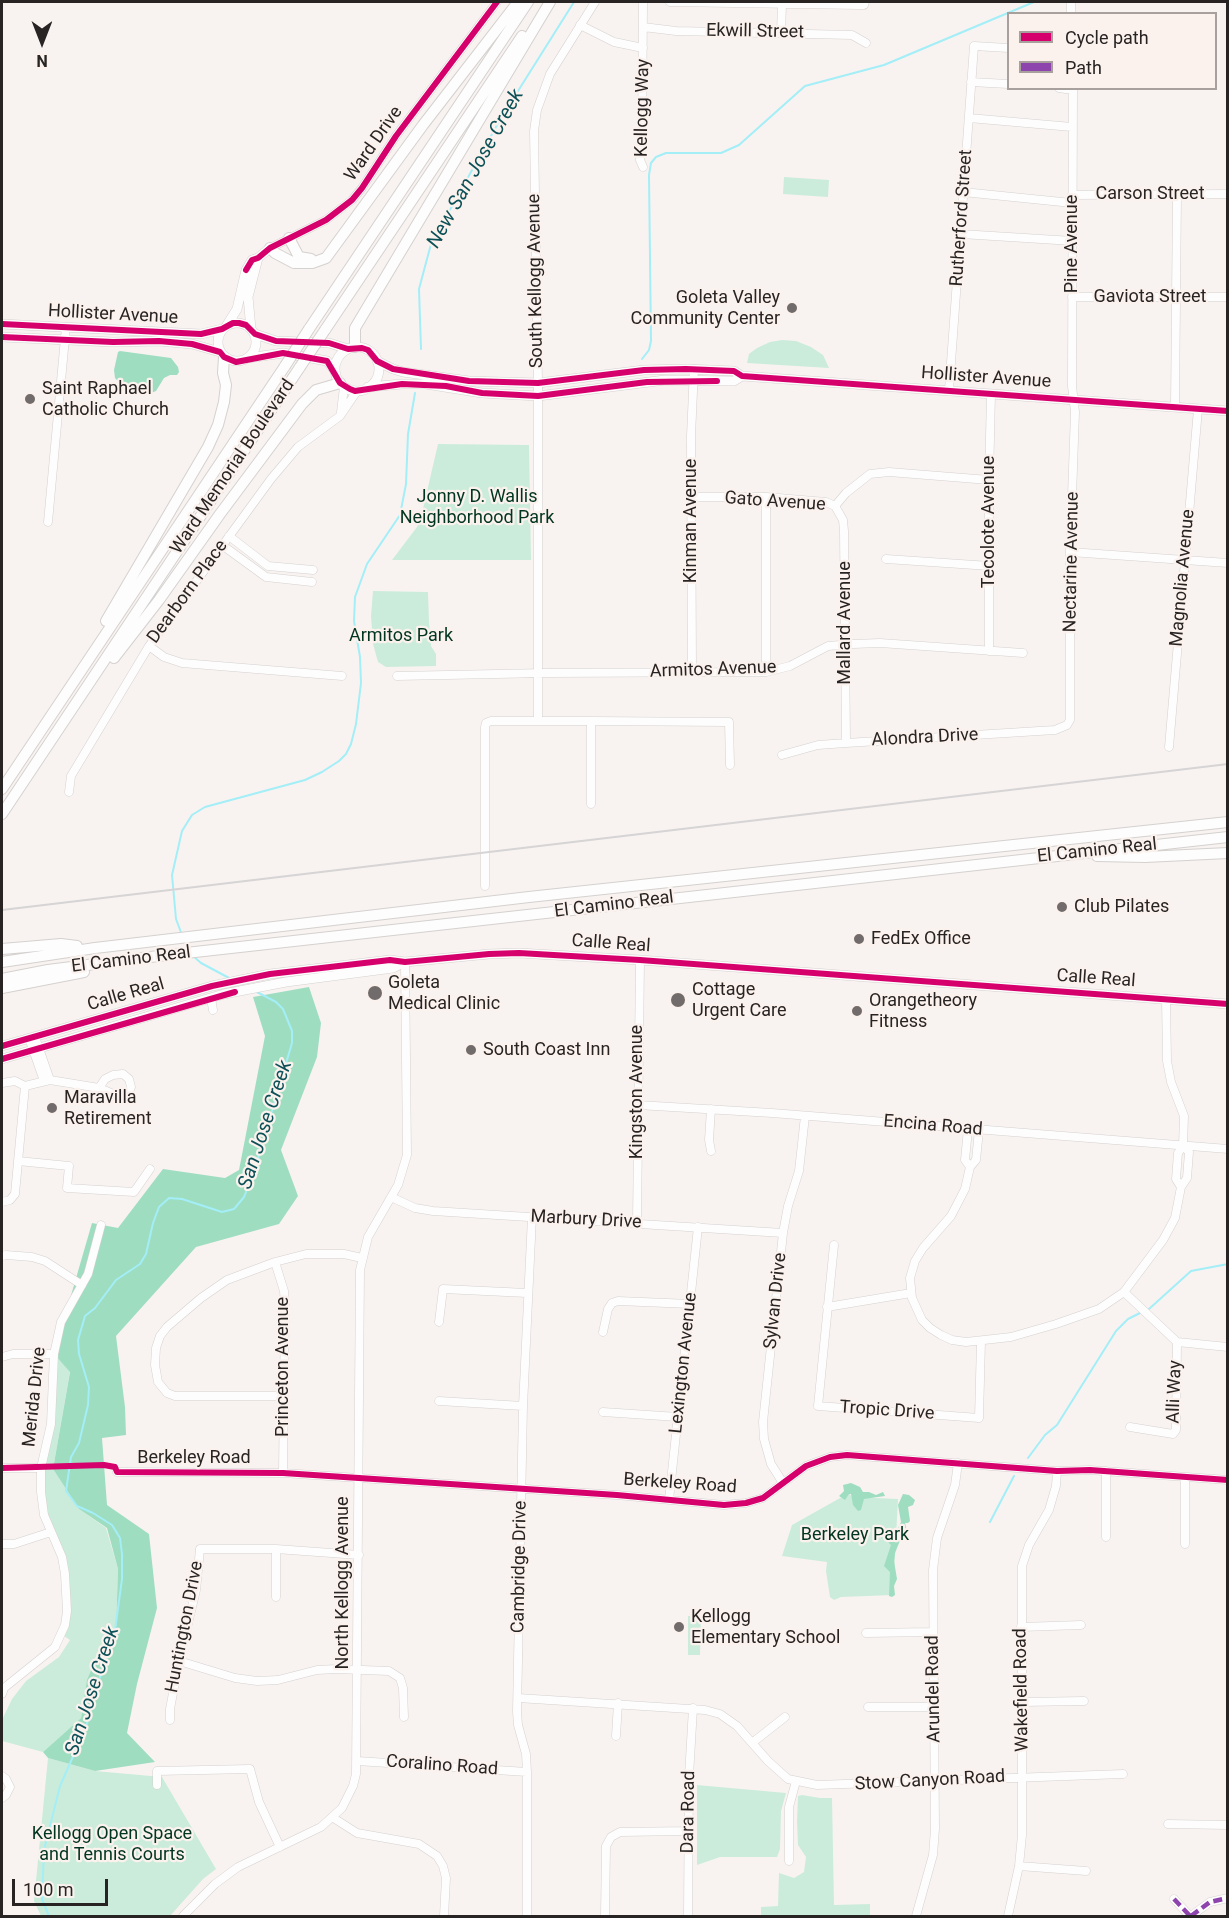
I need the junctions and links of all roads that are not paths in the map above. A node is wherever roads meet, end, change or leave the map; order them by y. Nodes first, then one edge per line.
1 (497, 2) edge
2 (518, 2) edge
3 (528, 2) edge
4 (545, 2) edge
5 (550, 2) edge
6 (595, 2) edge
7 (643, 2) edge
8 (670, 2) edge
9 (697, 2) edge
10 (761, 2) edge
11 (802, 3) edge
12 (864, 3) edge
13 (782, 4) junction
14 (580, 25) junction
15 (643, 27) junction
16 (782, 33) junction
17 (866, 43) dead end
18 (643, 48) junction
19 (1007, 48) edge
20 (971, 82) junction
21 (1007, 84) edge
22 (1073, 90) edge
23 (969, 118) junction
24 (1072, 127) junction
25 (643, 166) dead end
26 (963, 192) junction
27 (1177, 194) junction
28 (1227, 194) edge
29 (1072, 199) junction
30 (961, 234) junction
31 (289, 238) junction
32 (1072, 241) junction
33 (270, 248) junction
34 (328, 253) junction
35 (258, 258) junction
36 (1072, 297) junction
37 (1176, 297) junction
38 (1227, 297) edge
39 (2, 324) edge
40 (66, 327) junction
41 (225, 327) junction
42 (253, 331) junction
43 (2, 337) edge
44 (65, 339) junction
45 (351, 348) junction
46 (222, 355) junction
47 (248, 358) junction
48 (377, 361) junction
49 (694, 369) junction
50 (335, 371) junction
51 (742, 376) junction
52 (427, 380) junction
53 (693, 380) junction
54 (538, 383) junction
55 (342, 385) junction
56 (368, 387) junction
57 (949, 390) junction
58 (357, 391) junction
59 (991, 394) junction
60 (538, 396) junction
61 (1073, 399) junction
62 (1175, 407) junction
63 (1198, 409) junction
64 (1227, 411) edge
65 (340, 416) junction
66 (989, 480) junction
67 (691, 497) junction
68 (766, 497) junction
69 (835, 506) junction
70 (48, 522) dead end
71 (229, 536) junction
72 (222, 546) junction
73 (1070, 552) junction
74 (886, 559) dead end
75 (1185, 560) junction
76 (1227, 563) edge
77 (990, 566) junction
78 (313, 570) dead end
79 (312, 582) dead end
80 (845, 644) junction
81 (149, 646) junction
82 (990, 651) junction
83 (1023, 653) dead end
84 (87, 662) junction
85 (692, 672) junction
86 (766, 672) junction
87 (538, 673) junction
88 (342, 676) dead end
89 (398, 676) dead end
90 (83, 692) junction
91 (538, 720) junction
92 (591, 721) junction
93 (1067, 725) joint
94 (846, 742) junction
95 (1169, 747) dead end
96 (782, 755) dead end
97 (730, 765) dead end
98 (2, 789) edge
99 (69, 792) dead end
100 (591, 804) dead end
101 (2, 814) edge
102 (1224, 821) edge
103 (1227, 837) edge
104 (1076, 853) junction
105 (1227, 853) edge
106 (485, 885) dead end
107 (95, 948) junction
108 (2, 949) edge
109 (150, 957) junction
110 (640, 960) junction
111 (2, 962) edge
112 (405, 962) junction
113 (2, 979) edge
114 (2, 988) edge
115 (210, 998) junction
116 (1166, 999) junction
117 (1227, 1004) edge
118 (213, 1010) dead end
119 (32, 1037) junction
120 (2, 1046) edge
121 (36, 1049) junction
122 (2, 1059) edge
123 (47, 1081) junction
124 (2, 1083) edge
125 (25, 1086) junction
126 (99, 1088) dead end
127 (638, 1105) junction
128 (711, 1109) junction
129 (805, 1116) junction
130 (968, 1129) junction
131 (980, 1130) junction
132 (1184, 1146) junction
133 (1227, 1149) edge
134 (711, 1151) dead end
135 (18, 1161) junction
136 (970, 1167) junction
137 (150, 1169) dead end
138 (391, 1197) junction
139 (2, 1202) edge
140 (532, 1217) junction
141 (637, 1223) junction
142 (101, 1225) dead end
143 (698, 1227) junction
144 (783, 1233) junction
145 (834, 1245) dead end
146 (2, 1256) edge
147 (362, 1258) junction
148 (275, 1262) junction
149 (82, 1285) junction
150 (1124, 1292) junction
151 (527, 1293) junction
152 (911, 1293) junction
153 (691, 1304) junction
154 (827, 1307) junction
155 (439, 1322) dead end
156 (603, 1332) dead end
157 (981, 1341) junction
158 (1177, 1342) junction
159 (1227, 1347) edge
160 (54, 1354) junction
161 (2, 1357) edge
162 (284, 1396) junction
163 (439, 1401) dead end
164 (523, 1406) junction
165 (603, 1412) dead end
166 (678, 1417) junction
167 (1130, 1427) dead end
168 (958, 1463) junction
169 (2, 1468) edge
170 (41, 1468) junction
171 (1057, 1471) junction
172 (1106, 1471) junction
173 (117, 1472) dead end
174 (283, 1473) junction
175 (1185, 1477) junction
176 (359, 1478) junction
177 (1227, 1480) edge
178 (783, 1483) junction
179 (521, 1489) junction
180 (669, 1500) junction
181 (51, 1532) junction
182 (1106, 1537) dead end
183 (2, 1544) edge
184 (1185, 1544) dead end
185 (276, 1549) junction
186 (359, 1555) junction
187 (276, 1597) dead end
188 (1081, 1624) dead end
189 (1021, 1627) junction
190 (933, 1632) junction
191 (866, 1633) dead end
192 (179, 1661) junction
193 (358, 1669) junction
194 (2, 1690) edge
195 (518, 1698) junction
196 (1084, 1701) dead end
197 (1022, 1702) junction
198 (618, 1703) junction
199 (868, 1707) dead end
200 (934, 1707) junction
201 (693, 1708) junction
202 (404, 1717) dead end
203 (785, 1717) dead end
204 (170, 1720) dead end
205 (616, 1736) dead end
206 (752, 1743) junction
207 (357, 1761) junction
208 (527, 1772) junction
209 (1123, 1774) dead end
210 (2, 1776) edge
211 (1023, 1776) junction
212 (935, 1780) junction
213 (796, 1781) junction
214 (157, 1785) dead end
215 (2, 1798) edge
216 (332, 1817) junction
217 (1168, 1824) dead end
218 (1227, 1824) edge
219 (606, 1829) dead end
220 (688, 1831) junction
221 (610, 1837) junction
222 (280, 1846) junction
223 (789, 1861) dead end
224 (1019, 1866) junction
225 (1086, 1870) dead end
226 (1227, 1898) edge
227 (1174, 1899) dead end
228 (183, 1917) edge
229 (444, 1917) edge
230 (528, 1917) edge
231 (605, 1917) edge
232 (688, 1917) edge
233 (916, 1917) edge
234 (1008, 1917) edge
235 (1191, 1917) edge

1 - 31 street, Ward Drive
2 - 34 highway
3 - 84 highway, Ward Memorial Boulevard, bridge
4 - 90 highway, Ward Memorial Boulevard, bridge
5 - 45 highway
6 - 14 street, South Kellogg Avenue
7 - 15 street, Kellogg Way
8 - 9 street
9 - 10 street
10 - 13 street
11 - 12 street
11 - 13 street
13 - 16 street
14 - 18 street, Kellogg Way
14 - 54 street, South Kellogg Avenue
15 - 16 street, Ekwill Street
15 - 18 street, Kellogg Way
16 - 17 street, Ekwill Street
18 - 25 street, Kellogg Way
19 - 20 street, Rutherford Street
20 - 21 street
20 - 23 street, Rutherford Street
22 - 24 street, Pine Avenue
23 - 24 street
23 - 26 street, Rutherford Street
24 - 29 street, Pine Avenue
26 - 29 street, Carson Street
26 - 30 street, Rutherford Street
27 - 28 street, Carson Street
27 - 29 street, Carson Street
27 - 37 street
29 - 32 street, Pine Avenue
30 - 32 street
30 - 57 street, Rutherford Street
31 - 33 street, Ward Drive
31 - 34 highway
32 - 36 street, Pine Avenue
33 - 34 highway
33 - 35 main road, Ward Drive
35 - 41 main road, Ward Drive
35 - 42 main road
36 - 37 street, Gaviota Street
36 - 61 street, Pine Avenue
37 - 38 street, Gaviota Street
37 - 62 street
39 - 40 main road, Hollister Avenue
40 - 41 main road, Hollister Avenue
40 - 44 street
41 - 42 main road
41 - 46 main road
42 - 45 main road
42 - 47 main road
43 - 44 main road, Hollister Avenue
44 - 46 main road, Hollister Avenue
44 - 70 street
45 - 48 main road
45 - 50 main road
46 - 47 main road
46 - 84 highway
47 - 50 main road
48 - 52 main road, Hollister Avenue
48 - 56 main road
49 - 51 main road, Hollister Avenue
49 - 53 street, Kinman Avenue
49 - 54 main road, Hollister Avenue
50 - 55 main road
51 - 53 main road, Hollister Avenue
51 - 57 main road, Hollister Avenue
52 - 54 main road, Hollister Avenue
52 - 56 main road, Hollister Avenue
52 - 60 main road, Hollister Avenue
53 - 60 main road, Hollister Avenue
53 - 67 street, Kinman Avenue
54 - 60 street, South Kellogg Avenue
55 - 58 main road
55 - 65 street
55 - 90 highway
56 - 58 main road
57 - 59 main road, Hollister Avenue
58 - 65 street, Dearborn Place
59 - 61 main road, Hollister Avenue
59 - 66 street, Tecolote Avenue
60 - 87 street, South Kellogg Avenue
61 - 62 main road, Hollister Avenue
61 - 73 street, Nectarine Avenue
62 - 63 main road, Hollister Avenue
63 - 64 main road, Hollister Avenue
63 - 75 street, Magnolia Avenue
65 - 71 street, Dearborn Place
66 - 69 street, Gato Avenue
66 - 77 street, Tecolote Avenue
67 - 68 street, Gato Avenue
67 - 85 street, Kinman Avenue
68 - 69 street, Gato Avenue
68 - 86 street
69 - 80 street, Mallard Avenue
71 - 72 street, Dearborn Place
71 - 78 street
72 - 79 street
72 - 81 street, Dearborn Place
73 - 75 street
73 - 93 street, Nectarine Avenue
74 - 77 street
75 - 76 street
75 - 95 street, Magnolia Avenue
77 - 82 street, Tecolote Avenue
80 - 82 street, Armitos Avenue
80 - 86 street, Armitos Avenue
80 - 94 street, Mallard Avenue
81 - 88 street
81 - 99 street, Dearborn Place
82 - 83 street, Armitos Avenue
84 - 98 highway, Ward Memorial Boulevard
85 - 86 street, Armitos Avenue
85 - 87 street, Armitos Avenue
87 - 89 street, Armitos Avenue
87 - 91 street, South Kellogg Avenue
90 - 101 highway, Ward Memorial Boulevard
91 - 92 street
91 - 106 street
92 - 97 street
92 - 100 street
93 - 94 street, Alondra Drive
94 - 96 street, Alondra Drive
102 - 107 highway, El Camino Real
103 - 104 highway, El Camino Real
104 - 105 highway
104 - 109 highway, El Camino Real
107 - 108 highway
107 - 111 highway, El Camino Real
109 - 113 highway, El Camino Real
109 - 114 highway
110 - 112 main road, Calle Real
110 - 116 main road, Calle Real
110 - 127 street, Kingston Avenue
112 - 115 main road, Calle Real
112 - 119 main road, Calle Real
112 - 138 street, North Kellogg Avenue
115 - 118 street
115 - 121 main road, Calle Real
116 - 117 main road, Calle Real
116 - 132 street
119 - 120 main road, Calle Real
119 - 121 street
121 - 122 main road, Calle Real
121 - 123 street
123 - 125 street
123 - 126 street
124 - 125 street
125 - 135 street
127 - 128 street, Encina Road
127 - 141 street, Kingston Avenue
128 - 129 street, Encina Road
128 - 134 street
129 - 130 street, Encina Road
129 - 144 street, Sylvan Drive
130 - 131 street, Encina Road
130 - 136 street
131 - 132 street, Encina Road
131 - 136 street
132 - 133 street, Encina Road
132 - 150 street
135 - 137 street
135 - 139 street
136 - 152 street
138 - 140 street, Marbury Drive
138 - 147 street, North Kellogg Avenue
140 - 141 street, Marbury Drive
140 - 151 street, Cambridge Drive
141 - 143 street, Marbury Drive
142 - 149 street, Merida Drive
143 - 144 street, Marbury Drive
143 - 153 street, Lexington Avenue
144 - 178 street, Sylvan Drive
145 - 154 street, Tropic Drive
146 - 149 street
147 - 148 street
147 - 176 street, North Kellogg Avenue
148 - 162 street, Princeton Avenue
148 - 162 street
149 - 160 street, Merida Drive
150 - 157 street
150 - 158 street, Alli Way
151 - 155 street
151 - 164 street, Cambridge Drive
152 - 154 street
152 - 157 street
153 - 156 street
153 - 166 street, Lexington Avenue
154 - 157 street, Tropic Drive
158 - 159 street, Alli Way
158 - 167 street, Alli Way
160 - 161 street
160 - 170 street, Merida Drive
162 - 174 street, Princeton Avenue
163 - 164 street
164 - 179 street, Cambridge Drive
165 - 166 street
166 - 180 street, Lexington Avenue
168 - 171 street, Berkeley Road
168 - 178 street, Berkeley Road
168 - 190 street, Arundel Road
169 - 170 street
170 - 181 street, Merida Drive
171 - 172 street, Berkeley Road
171 - 189 street, Wakefield Road
172 - 175 street, Berkeley Road
172 - 182 street
173 - 174 street, Berkeley Road
174 - 176 street, Berkeley Road
175 - 177 street, Berkeley Road
175 - 184 street
176 - 179 street, Berkeley Road
176 - 186 street, North Kellogg Avenue
178 - 180 street, Berkeley Road
179 - 180 street, Berkeley Road
179 - 195 street, Cambridge Drive
181 - 183 street
181 - 194 street, Merida Drive
185 - 186 street, Huntington Drive
185 - 187 street
185 - 192 street, Huntington Drive
186 - 193 street, North Kellogg Avenue
188 - 189 street
189 - 197 street, Wakefield Road
190 - 191 street
190 - 200 street, Arundel Road
192 - 193 street
192 - 204 street, Huntington Drive
193 - 202 street
193 - 207 street, North Kellogg Avenue
195 - 198 street, Stow Canyon Road
195 - 208 street, Cambridge Drive
196 - 197 street
197 - 211 street, Wakefield Road
198 - 201 street, Stow Canyon Road
198 - 205 street
199 - 200 street
200 - 212 street, Arundel Road
201 - 206 street, Stow Canyon Road
201 - 220 street, Dara Road
203 - 206 street
206 - 213 street, Stow Canyon Road
207 - 208 street, Coralino Road
207 - 216 street, North Kellogg Avenue
208 - 230 street, Cambridge Drive
209 - 211 street, Stow Canyon Road
210 - 215 street
211 - 212 street, Stow Canyon Road
211 - 224 street, Wakefield Road
212 - 213 street, Stow Canyon Road
212 - 233 street, Arundel Road
213 - 223 street
214 - 222 street
216 - 222 street, North Kellogg Avenue
216 - 229 street
217 - 218 street
219 - 221 street
220 - 221 street
220 - 232 street, Dara Road
221 - 231 street
222 - 228 street, North Kellogg Avenue
224 - 225 street
224 - 234 street, Wakefield Road
226 - 235 street
227 - 235 street

